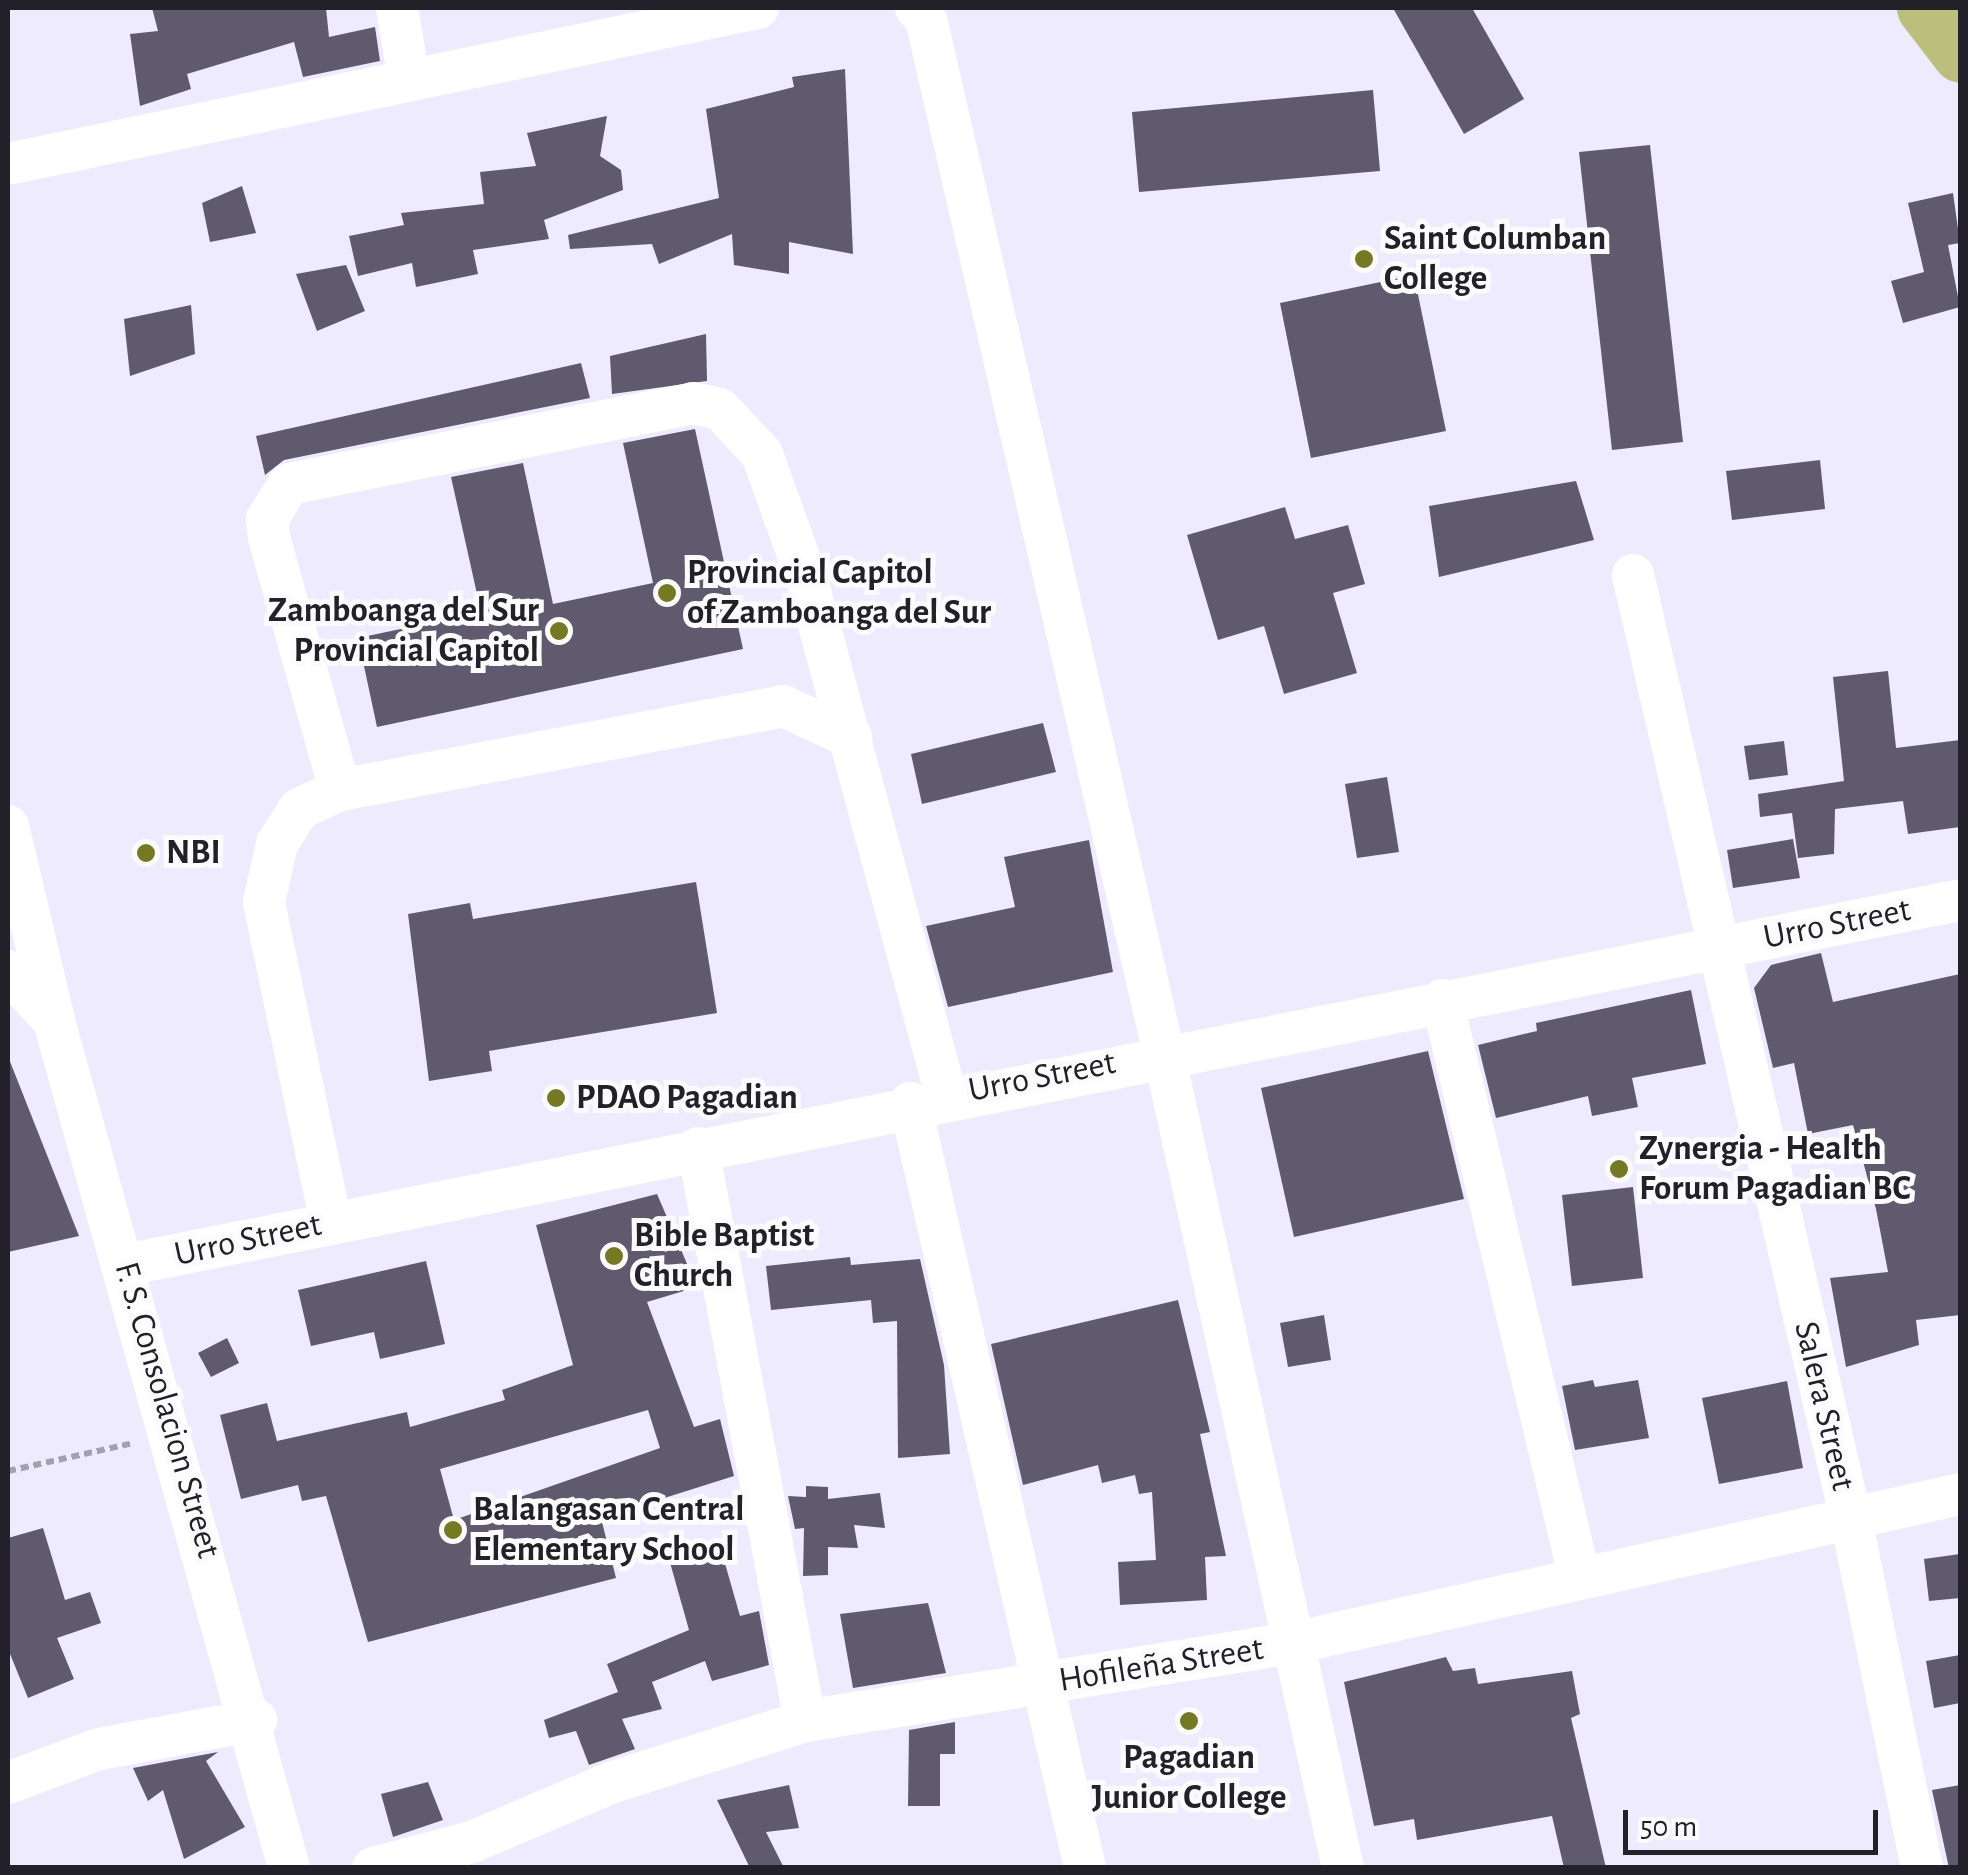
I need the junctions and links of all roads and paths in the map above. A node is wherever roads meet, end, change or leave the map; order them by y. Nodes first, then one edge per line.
1 (397, 8) edge
2 (758, 8) edge
3 (916, 8) edge
4 (1924, 8) edge
5 (1960, 55) edge
6 (408, 74) junction
7 (8, 164) edge
8 (1634, 575) dead end
9 (851, 737) junction
10 (340, 790) junction
11 (8, 826) edge
12 (1960, 900) edge
13 (1715, 947) junction
14 (8, 972) edge
15 (1442, 1000) junction
16 (54, 1021) junction
17 (1164, 1054) junction
18 (928, 1099) junction
19 (698, 1148) junction
20 (331, 1222) junction
21 (125, 1265) junction
22 (173, 1433) junction
23 (8, 1471) edge
24 (1960, 1494) edge
25 (1851, 1518) junction
26 (1580, 1579) junction
27 (1293, 1643) junction
28 (1041, 1685) junction
29 (256, 1720) junction
30 (805, 1721) junction
31 (8, 1784) edge
32 (290, 1868) edge
33 (374, 1868) edge
34 (1084, 1868) edge
35 (1343, 1868) edge
36 (1922, 1868) edge

1 - 6 street
2 - 6 street
3 - 17 street
4 - 5 main road
6 - 7 street
8 - 13 street, Salera Street
9 - 10 street
9 - 10 street
9 - 18 street
10 - 20 street
11 - 16 street
12 - 13 street, Urro Street
13 - 15 street, Urro Street
13 - 25 street, Salera Street
14 - 16 street, F. S. Consolacion Street
15 - 17 street, Urro Street
15 - 26 street
16 - 21 street, F. S. Consolacion Street
17 - 18 street, Urro Street
17 - 27 street
18 - 19 street, Urro Street
18 - 28 street
19 - 20 street, Urro Street
19 - 30 street
20 - 21 street, Urro Street
21 - 22 street, F. S. Consolacion Street
22 - 23 path
22 - 29 street, F. S. Consolacion Street
24 - 25 street, Hofileña Street
25 - 26 street, Hofileña Street
25 - 36 street, Salera Street
26 - 27 street, Hofileña Street
27 - 28 street, Hofileña Street
27 - 35 street
28 - 30 street, Hofileña Street
28 - 34 street
29 - 31 street
29 - 32 street, F. S. Consolacion Street
30 - 33 street, Hofileña Street

